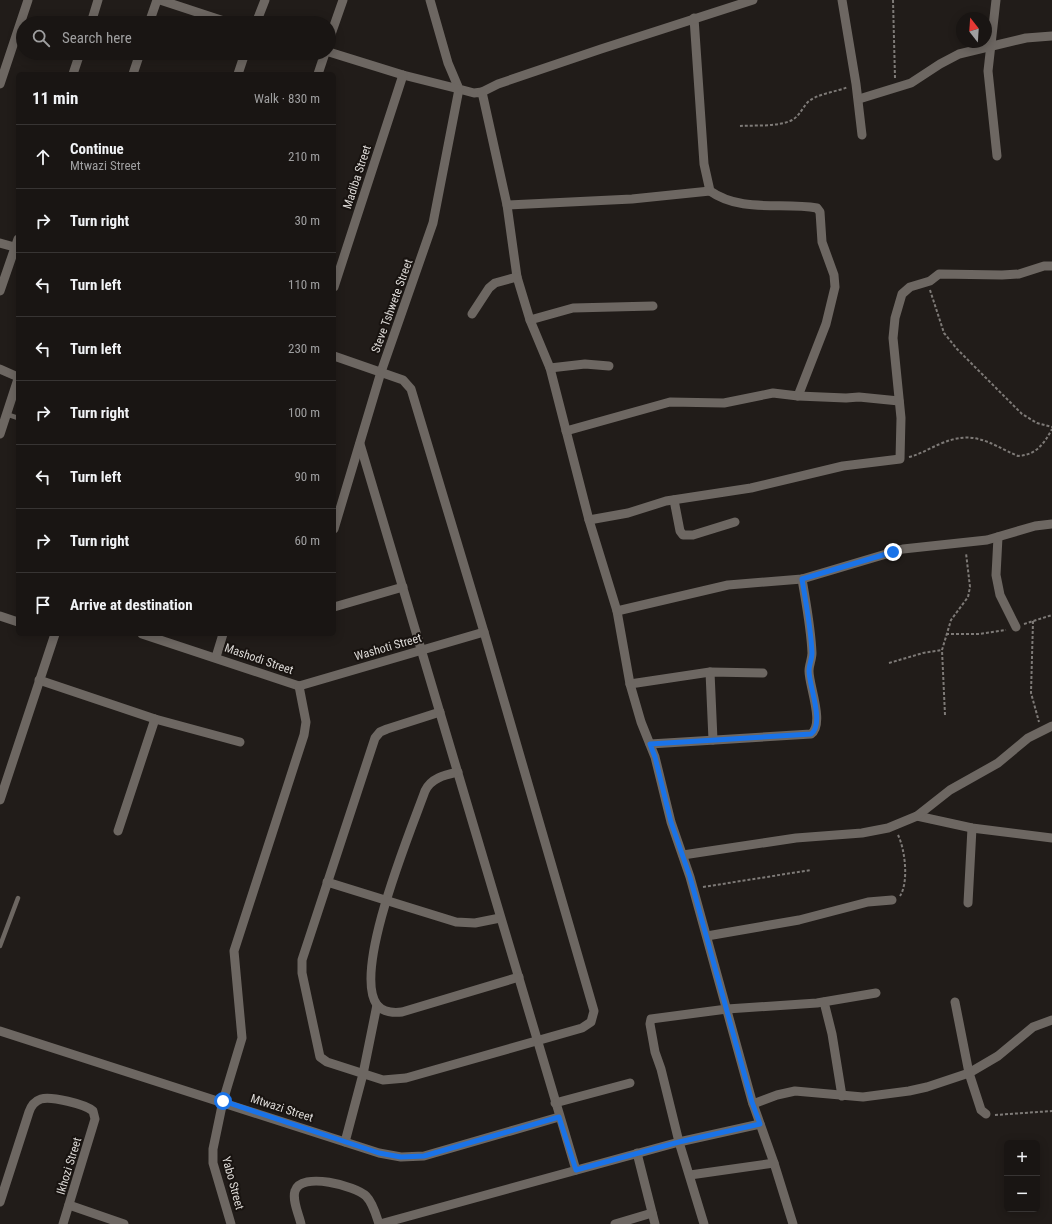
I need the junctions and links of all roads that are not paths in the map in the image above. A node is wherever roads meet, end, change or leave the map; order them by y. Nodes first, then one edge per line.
1 (28, 0) edge
2 (98, 0) edge
3 (157, 0) edge
4 (160, 0) edge
5 (265, 0) edge
6 (343, 0) edge
7 (430, 0) edge
8 (842, 0) edge
9 (996, 0) edge
10 (749, 1) edge
11 (23, 16) edge
12 (92, 16) edge
13 (151, 16) edge
14 (209, 16) edge
15 (259, 16) edge
16 (694, 18) junction
17 (336, 20) edge
18 (16, 36) edge
19 (1052, 36) edge
20 (992, 48) junction
21 (336, 54) edge
22 (78, 60) edge
23 (138, 60) edge
24 (243, 60) edge
25 (323, 60) edge
26 (74, 72) edge
27 (134, 72) edge
28 (239, 72) edge
29 (319, 72) edge
30 (403, 75) junction
31 (0, 84) edge
32 (460, 89) junction
33 (482, 92) junction
34 (859, 100) junction
35 (862, 136) dead end
36 (997, 156) dead end
37 (710, 191) junction
38 (507, 205) junction
39 (0, 242) edge
40 (16, 245) edge
41 (16, 248) edge
42 (1052, 266) edge
43 (517, 277) junction
44 (336, 281) edge
45 (0, 291) edge
46 (653, 306) dead end
47 (472, 314) dead end
48 (530, 320) junction
49 (336, 357) edge
50 (609, 366) dead end
51 (550, 368) junction
52 (0, 370) edge
53 (381, 372) junction
54 (16, 377) edge
55 (16, 384) edge
56 (798, 396) junction
57 (899, 401) junction
58 (6, 414) junction
59 (16, 417) edge
60 (566, 431) junction
61 (0, 434) edge
62 (360, 444) junction
63 (674, 500) junction
64 (588, 520) junction
65 (336, 522) edge
66 (735, 522) dead end
67 (1052, 524) edge
68 (998, 537) junction
69 (802, 579) junction
70 (403, 587) junction
71 (336, 606) edge
72 (616, 611) junction
73 (0, 616) edge
74 (16, 621) edge
75 (1016, 627) road end
76 (484, 632) junction
77 (54, 636) edge
78 (148, 636) edge
79 (223, 636) edge
80 (422, 650) junction
81 (216, 657) junction
82 (710, 672) junction
83 (763, 673) dead end
84 (39, 680) junction
85 (630, 684) junction
86 (299, 686) junction
87 (440, 712) junction
88 (155, 720) junction
89 (1052, 726) edge
90 (713, 740) junction
91 (240, 742) dead end
92 (650, 744) junction
93 (458, 772) junction
94 (0, 800) edge
95 (917, 816) junction
96 (972, 828) junction
97 (118, 831) dead end
98 (1052, 838) edge
99 (683, 855) junction
100 (327, 882) junction
101 (18, 898) dead end
102 (386, 900) junction
103 (892, 900) road end
104 (968, 903) dead end
105 (500, 918) junction
106 (2, 932) edge
107 (707, 936) junction
108 (0, 946) edge
109 (519, 977) junction
110 (876, 993) dead end
111 (824, 1002) junction
112 (955, 1002) dead end
113 (377, 1005) junction
114 (727, 1010) junction
115 (1052, 1020) edge
116 (0, 1031) edge
117 (537, 1041) junction
118 (969, 1073) junction
119 (363, 1074) junction
120 (630, 1083) dead end
121 (842, 1096) junction
122 (223, 1101) junction
123 (555, 1103) junction
124 (753, 1104) junction
125 (986, 1114) road end
126 (559, 1117) junction
127 (760, 1124) junction
128 (345, 1142) junction
129 (679, 1142) junction
130 (637, 1153) junction
131 (774, 1163) junction
132 (576, 1170) junction
133 (690, 1175) junction
134 (2, 1189) edge
135 (0, 1202) edge
136 (69, 1205) junction
137 (652, 1213) junction
138 (64, 1224) edge
139 (124, 1224) edge
140 (231, 1224) edge
141 (301, 1224) edge
142 (379, 1224) edge
143 (615, 1224) edge
144 (655, 1224) edge
145 (704, 1224) edge
146 (792, 1224) edge

1 - 11 street
2 - 12 street
3 - 13 street
4 - 14 street
5 - 15 street
6 - 17 street
7 - 32 street
8 - 34 street
9 - 20 street
10 - 16 street
16 - 33 street
16 - 37 street
18 - 31 street
19 - 20 street
20 - 34 street
20 - 36 street
21 - 30 street
22 - 26 street
23 - 27 street
24 - 28 street
25 - 29 street
30 - 32 street
30 - 44 street, Madiba Street
32 - 33 street
32 - 53 street, Steve Tshwete Street
33 - 38 street
34 - 35 street
37 - 38 street
37 - 56 street
38 - 43 street
39 - 40 street
41 - 45 street
42 - 57 street
43 - 47 street
43 - 48 street
46 - 48 street
48 - 51 street
49 - 53 street
50 - 51 street
51 - 60 street
52 - 54 street
53 - 62 street, Steve Tshwete Street
53 - 76 street
55 - 58 street
56 - 57 street
56 - 60 street
57 - 63 street
58 - 59 lane
58 - 61 street
60 - 64 street
62 - 65 street, Steve Tshwete Street
62 - 70 street
63 - 64 street
63 - 66 street
64 - 72 street
67 - 68 street
68 - 69 street
68 - 75 street
69 - 72 street
69 - 90 street
70 - 71 street
70 - 80 street
72 - 85 street
73 - 74 street
76 - 80 street, Washoti Street
76 - 117 street
77 - 84 street
78 - 81 street, Mashodi Street
79 - 81 street
80 - 86 street, Washoti Street
80 - 87 street
81 - 86 street, Mashodi Street
82 - 83 street
82 - 85 street
82 - 90 street
84 - 88 street
84 - 94 street
85 - 92 street
86 - 122 street, Yabo Street
87 - 93 street
87 - 100 street
88 - 91 street
88 - 97 street
89 - 95 street
90 - 92 street
92 - 99 street
93 - 102 street
93 - 105 street
95 - 96 street
95 - 99 street
96 - 98 street
96 - 104 street
99 - 107 street
100 - 102 street
100 - 119 street
101 - 106 lane
102 - 105 street
102 - 113 street
103 - 107 street
105 - 109 street
106 - 108 lane
107 - 114 street
109 - 113 street
109 - 117 street
110 - 111 street
111 - 114 street
111 - 121 street
112 - 118 street
113 - 119 street
114 - 124 street
114 - 129 street
115 - 118 street
116 - 122 street, Mtwazi Street
117 - 119 street
117 - 123 street
118 - 121 street
118 - 125 street
119 - 128 street
120 - 123 street
121 - 124 street
122 - 128 street, Mtwazi Street
122 - 140 street, Yabo Street
123 - 126 street
124 - 127 street
126 - 128 street, Mtwazi Street
126 - 132 street
127 - 129 street
127 - 131 street
129 - 130 street
129 - 133 street
130 - 132 street
130 - 137 street
131 - 133 street
131 - 146 street
132 - 142 street
133 - 145 street
134 - 135 street
134 - 136 street, Ikhozi Street
136 - 138 street, Ikhozi Street
136 - 139 street
137 - 143 street
137 - 144 street
141 - 142 street

